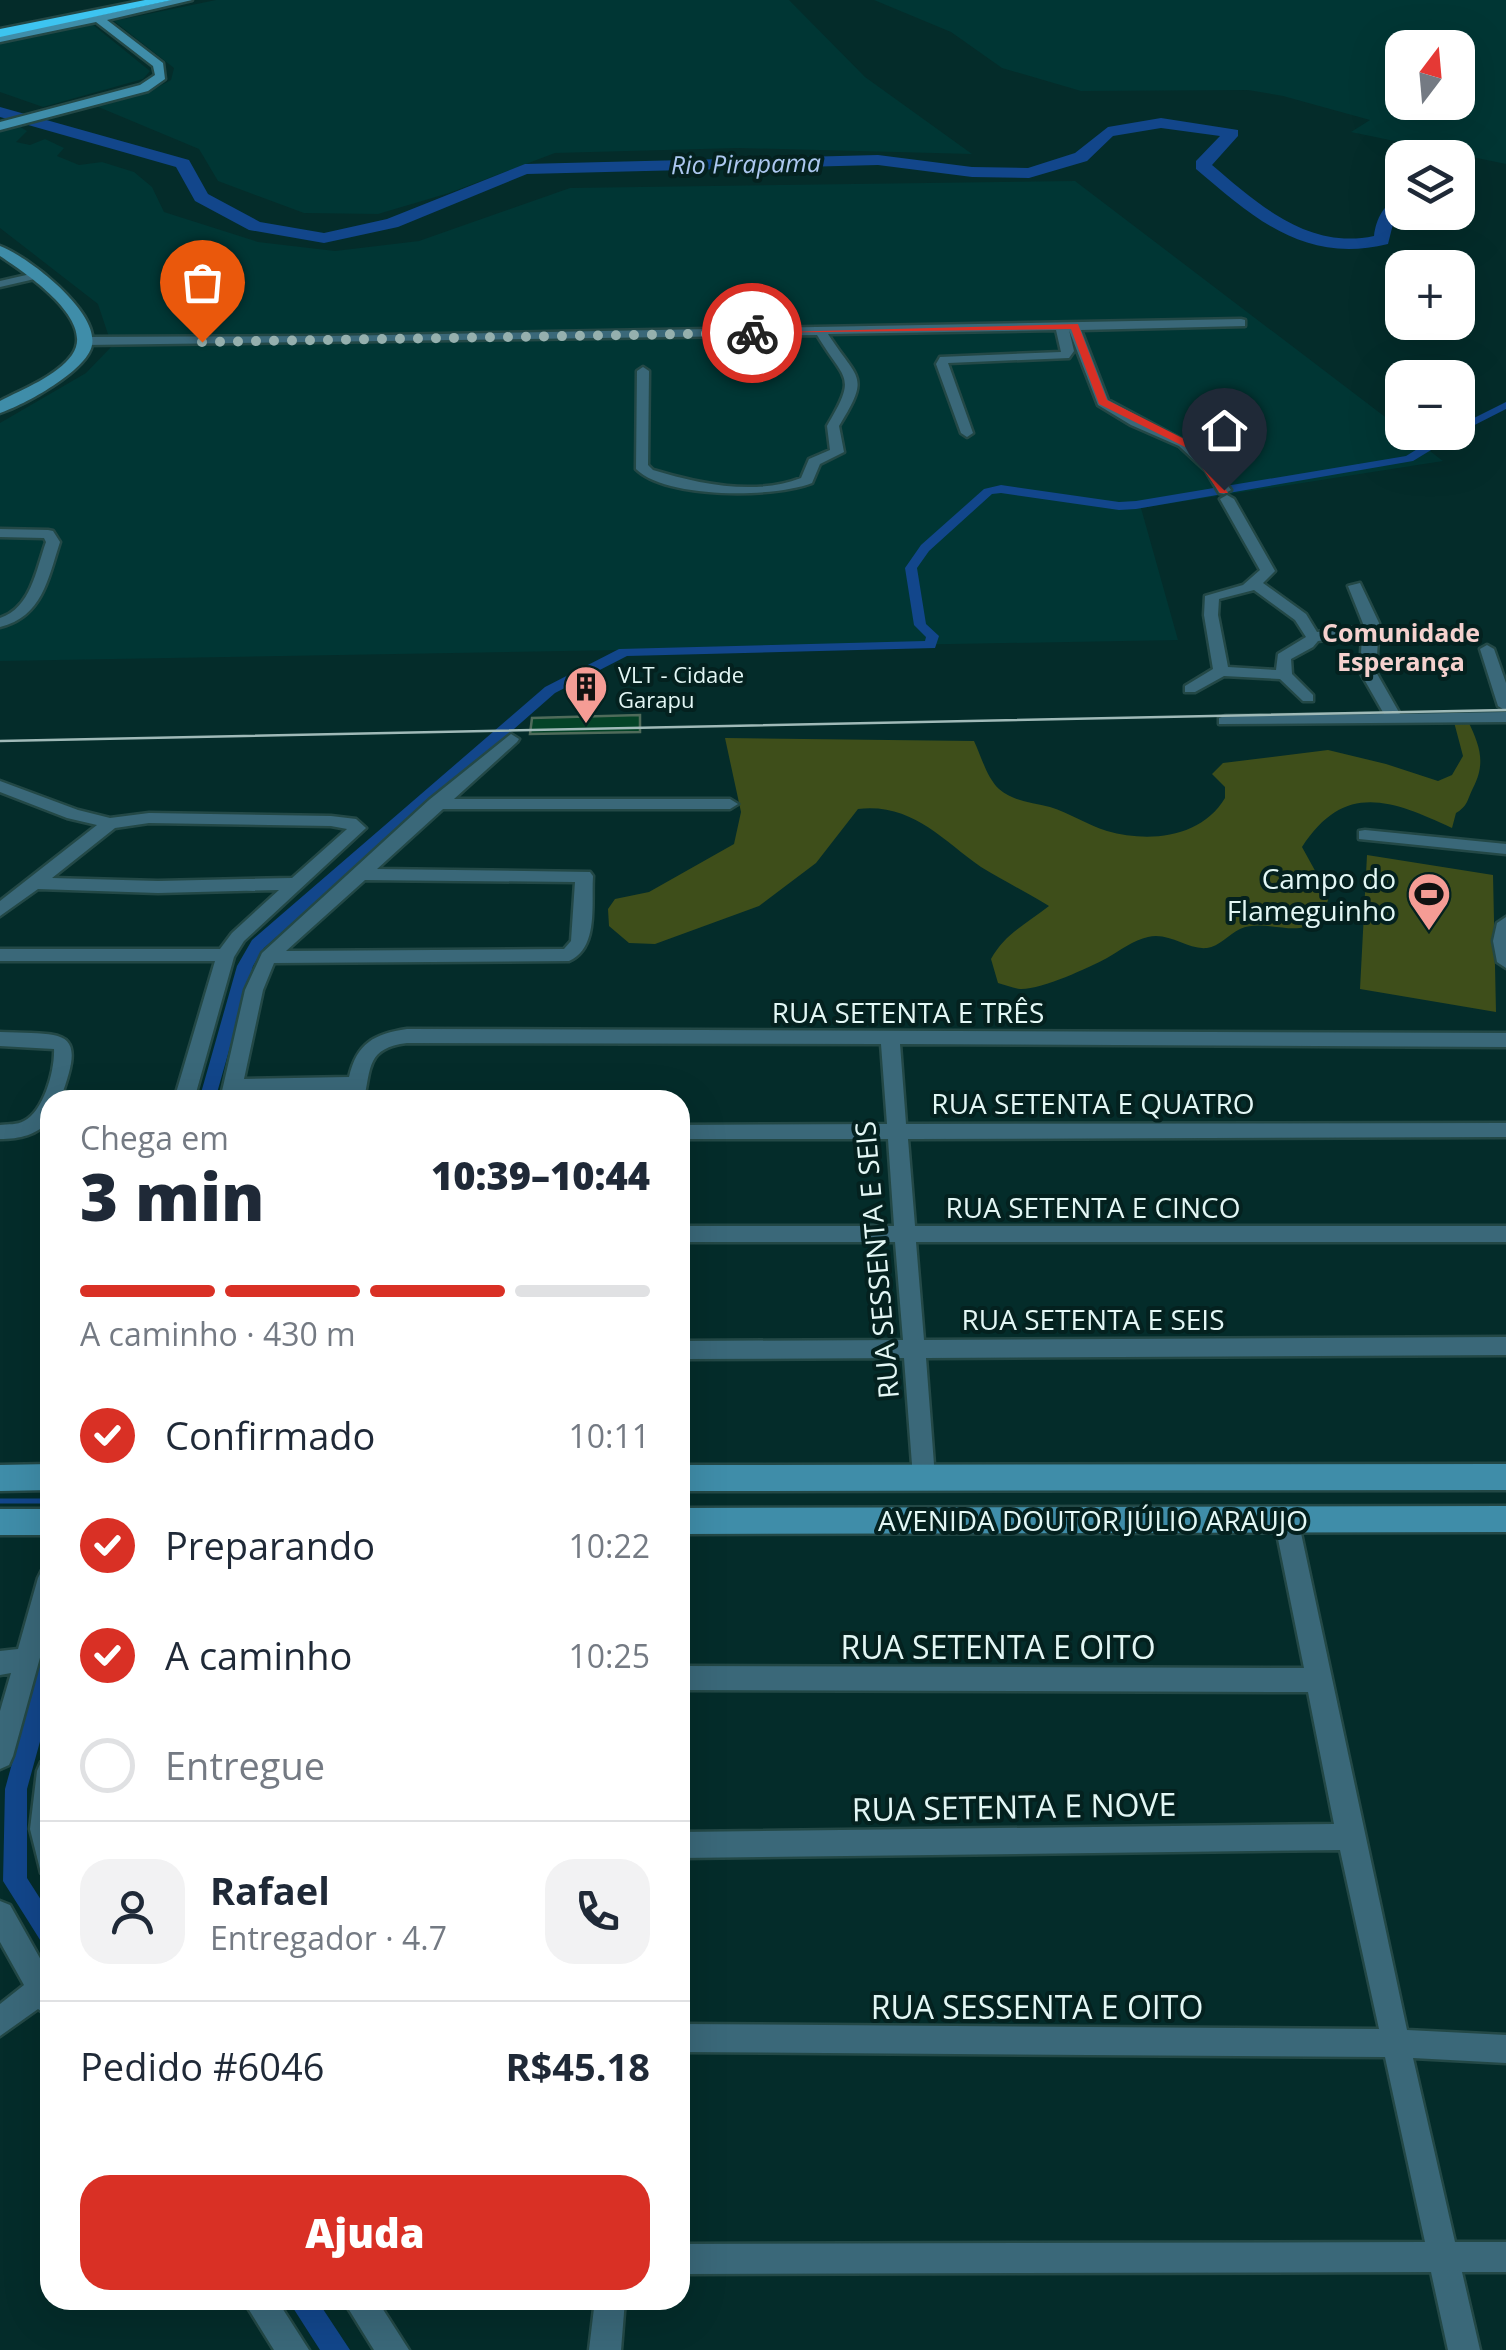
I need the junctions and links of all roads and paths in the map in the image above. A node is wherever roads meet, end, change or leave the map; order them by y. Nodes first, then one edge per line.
1 (127, 0) edge
2 (145, 0) edge
3 (165, 0) edge
4 (186, 0) edge
5 (99, 19) junction
6 (0, 31) edge
7 (0, 126) edge
8 (0, 250) edge
9 (35, 276) junction
10 (0, 284) edge
11 (1241, 322) dead end
12 (1068, 327) junction
13 (821, 332) junction
14 (86, 341) junction
15 (643, 370) dead end
16 (0, 408) edge
17 (967, 433) dead end
18 (0, 533) edge
19 (1254, 583) junction
20 (1355, 586) dead end
21 (0, 622) edge
22 (1370, 630) junction
23 (1313, 637) junction
24 (1487, 650) dead end
25 (1221, 671) junction
26 (1284, 675) junction
27 (1190, 689) dead end
28 (1308, 698) dead end
29 (1506, 706) edge
30 (1506, 717) edge
31 (1395, 719) junction
32 (1225, 722) dead end
33 (511, 739) dead end
34 (0, 786) edge
35 (435, 804) junction
36 (730, 804) dead end
37 (110, 823) junction
38 (1366, 835) dead end
39 (1506, 849) edge
40 (357, 874) junction
41 (0, 883) edge
42 (296, 884) junction
43 (29, 888) junction
44 (0, 910) edge
45 (1506, 923) edge
46 (0, 955) edge
47 (225, 956) junction
48 (1505, 956) edge
49 (268, 958) junction
50 (0, 1038) edge
51 (890, 1038) junction
52 (1506, 1040) edge
53 (54, 1090) edge
54 (187, 1090) edge
55 (233, 1090) edge
56 (356, 1090) edge
57 (40, 1121) edge
58 (896, 1130) junction
59 (1506, 1130) edge
60 (0, 1132) edge
61 (690, 1132) edge
62 (690, 1234) edge
63 (1506, 1234) edge
64 (904, 1235) junction
65 (1506, 1346) edge
66 (690, 1350) edge
67 (914, 1350) junction
68 (40, 1477) edge
69 (1506, 1477) edge
70 (0, 1478) edge
71 (690, 1478) edge
72 (924, 1478) junction
73 (1286, 1519) junction
74 (1506, 1519) edge
75 (690, 1521) edge
76 (0, 1522) edge
77 (40, 1522) edge
78 (40, 1612) edge
79 (26, 1659) junction
80 (0, 1663) edge
81 (690, 1678) edge
82 (1316, 1680) junction
83 (0, 1756) edge
84 (1350, 1836) junction
85 (690, 1846) edge
86 (0, 1916) edge
87 (40, 1987) edge
88 (40, 1999) edge
89 (0, 2022) edge
90 (690, 2038) edge
91 (1394, 2043) junction
92 (1506, 2049) edge
93 (1445, 2256) junction
94 (1506, 2257) edge
95 (690, 2259) edge
96 (265, 2310) edge
97 (365, 2310) edge
98 (609, 2310) edge
99 (294, 2350) edge
100 (393, 2350) edge
101 (604, 2350) edge
102 (1464, 2350) edge

1 - 6 highway
2 - 6 highway
3 - 6 highway
4 - 5 main road
5 - 6 main road
5 - 7 main road
8 - 9 main road
9 - 10 street
9 - 14 main road
11 - 12 street
12 - 13 street
12 - 17 street
12 - 19 street
13 - 14 street
13 - 15 street
14 - 16 main road
18 - 21 street
19 - 23 street
19 - 25 street
20 - 22 street
22 - 23 street
22 - 31 street
23 - 26 street
24 - 29 street
25 - 26 street
25 - 27 street
26 - 28 street
30 - 31 street
31 - 32 street
33 - 35 street
34 - 37 street
35 - 36 street
35 - 40 street
37 - 42 street
37 - 43 street
38 - 39 street
40 - 49 street
40 - 49 street
41 - 43 street
42 - 43 street
42 - 47 street
43 - 44 street
45 - 48 street
46 - 47 street
47 - 54 street
49 - 55 street
50 - 53 street
51 - 52 street, RUA SETENTA E TRÊS
51 - 56 street, RUA SETENTA E TRÊS
51 - 58 street, RUA SESSENTA E SEIS
57 - 60 street
58 - 59 street, RUA SETENTA E QUATRO
58 - 61 street, RUA SETENTA E QUATRO
58 - 64 street, RUA SESSENTA E SEIS
62 - 64 street, RUA SETENTA E CINCO
63 - 64 street, RUA SETENTA E CINCO
64 - 67 street, RUA SESSENTA E SEIS
65 - 67 street, RUA SETENTA E SEIS
66 - 67 street, RUA SETENTA E SEIS
67 - 72 street, RUA SESSENTA E SEIS
68 - 70 main road
69 - 72 main road, AVENIDA DOUTOR JÚLIO ARAUJO
71 - 72 main road, AVENIDA DOUTOR JÚLIO ARAUJO
73 - 74 main road, AVENIDA DOUTOR JÚLIO ARAUJO
73 - 75 main road, AVENIDA DOUTOR JÚLIO ARAUJO
73 - 82 street
76 - 77 main road
78 - 79 street
79 - 80 street
79 - 83 street
81 - 82 street, RUA SETENTA E OITO
82 - 84 street
84 - 85 street, RUA SETENTA E NOVE
84 - 91 street
86 - 87 street
88 - 89 street
90 - 91 street, RUA SESSENTA E OITO
91 - 92 street, RUA SESSENTA E OITO
91 - 93 street
93 - 94 street
93 - 95 street
93 - 102 street
96 - 99 street
97 - 100 street
98 - 101 street

